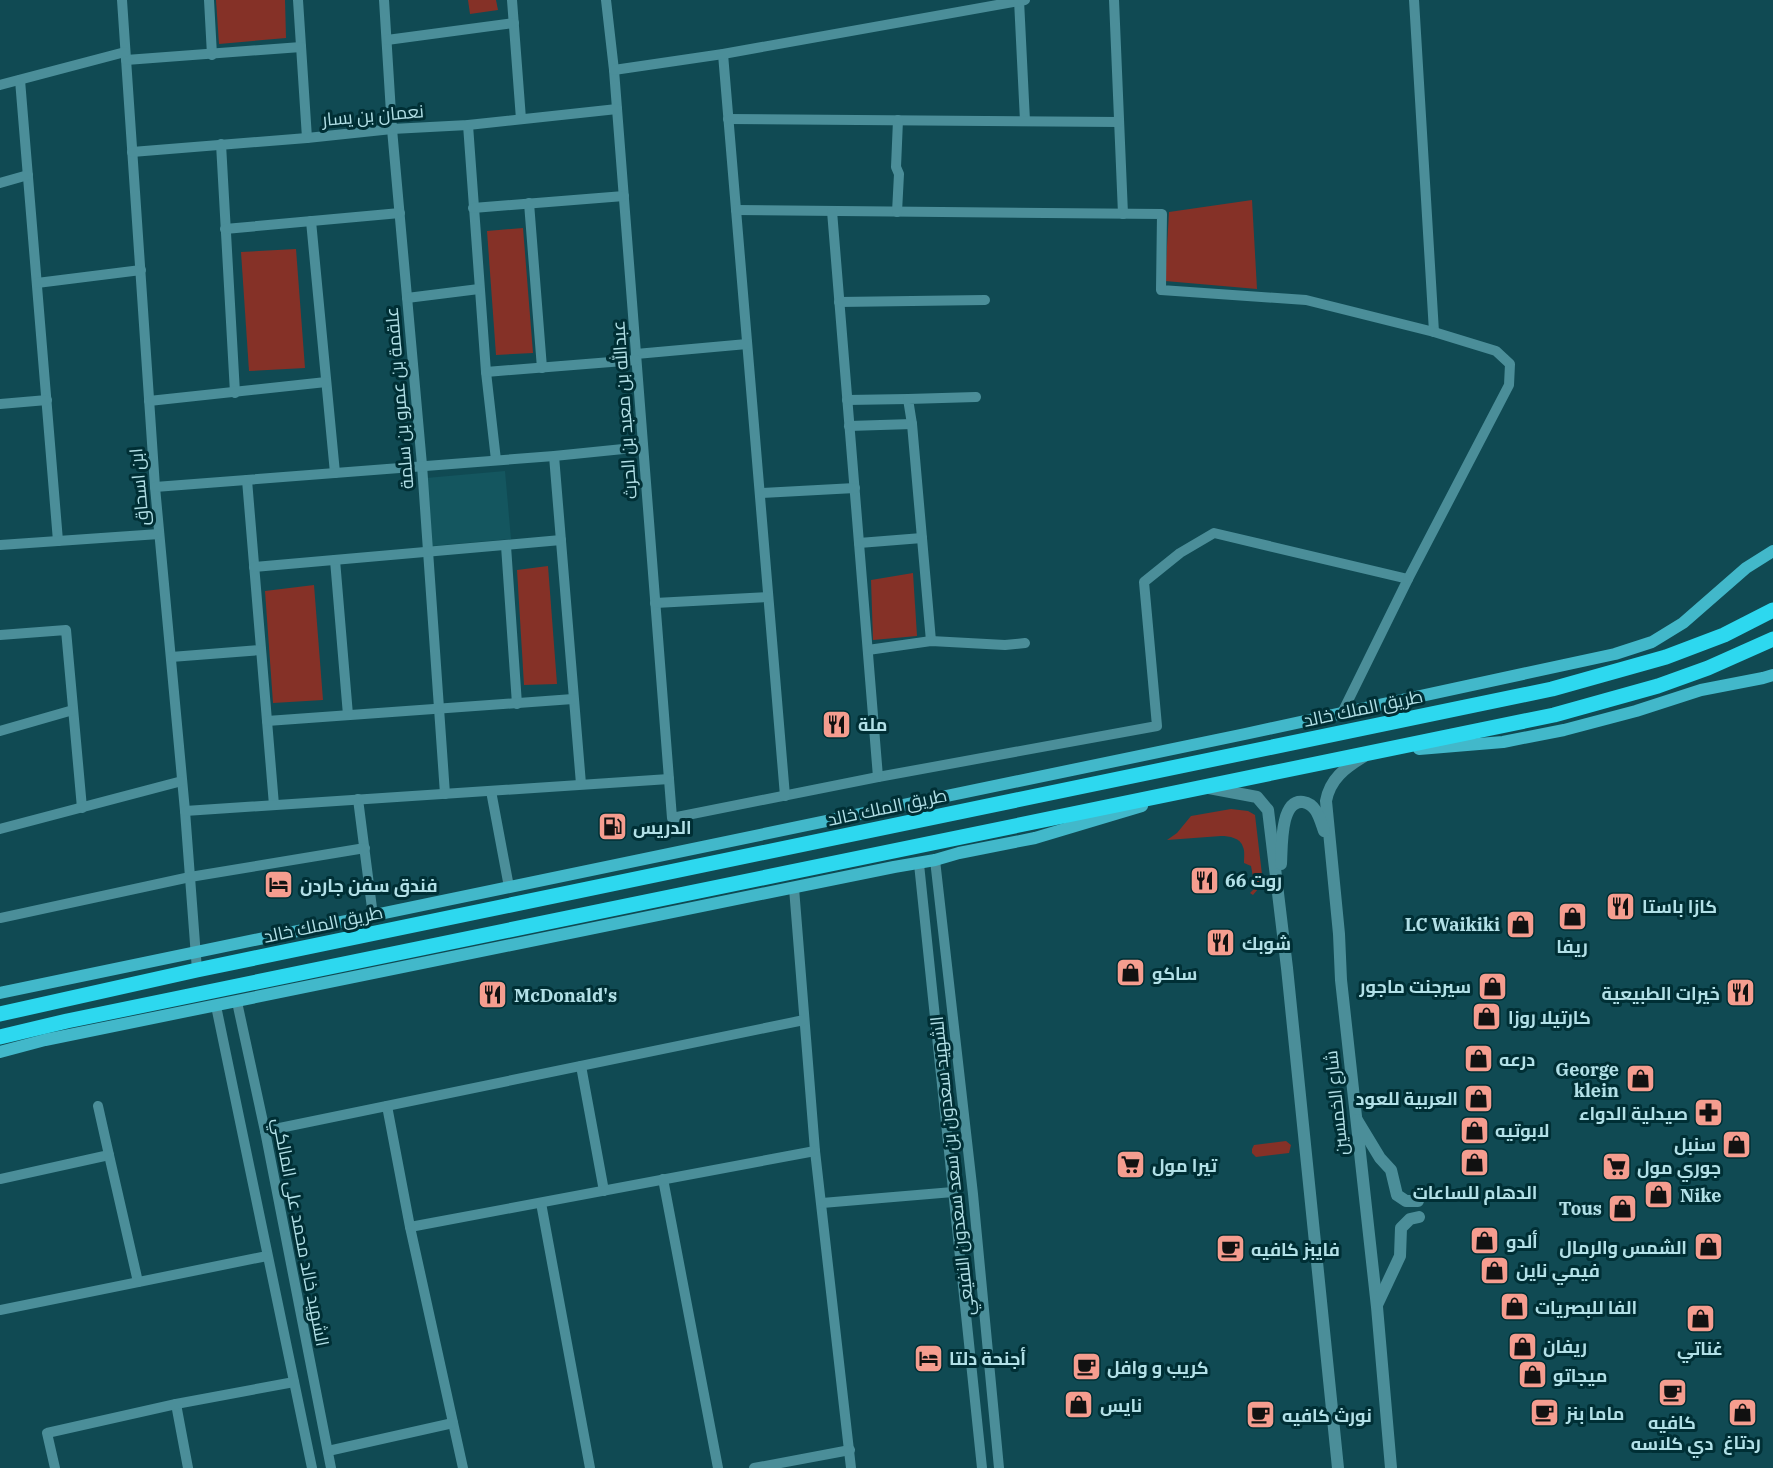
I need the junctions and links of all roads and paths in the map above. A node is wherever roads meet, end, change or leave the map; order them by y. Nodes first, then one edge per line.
1 (122, 0) edge
2 (209, 0) edge
3 (297, 0) edge
4 (384, 0) edge
5 (512, 0) edge
6 (606, 0) edge
7 (1021, 0) edge
8 (1114, 0) edge
9 (1414, 0) edge
10 (514, 23) junction
11 (387, 40) junction
12 (301, 47) junction
13 (723, 54) junction
14 (212, 55) junction
15 (126, 56) junction
16 (614, 70) junction
17 (20, 80) junction
18 (0, 85) edge
19 (616, 109) junction
20 (521, 119) junction
21 (728, 119) junction
22 (898, 120) junction
23 (1025, 121) junction
24 (1119, 122) junction
25 (468, 125) junction
26 (392, 129) junction
27 (308, 138) junction
28 (221, 144) junction
29 (132, 152) junction
30 (28, 175) junction
31 (0, 183) edge
32 (624, 196) junction
33 (530, 203) junction
34 (473, 207) junction
35 (736, 210) junction
36 (832, 211) junction
37 (897, 212) junction
38 (400, 213) junction
39 (1123, 214) junction
40 (311, 221) junction
41 (225, 229) junction
42 (141, 270) junction
43 (37, 282) junction
44 (479, 290) junction
45 (407, 298) junction
46 (985, 300) dead end
47 (839, 302) junction
48 (1434, 332) junction
49 (747, 344) junction
50 (636, 357) junction
51 (542, 368) junction
52 (486, 372) junction
53 (326, 382) junction
54 (235, 393) junction
55 (976, 397) dead end
56 (908, 399) junction
57 (47, 400) junction
58 (847, 400) junction
59 (149, 401) junction
60 (0, 404) edge
61 (912, 424) junction
62 (849, 426) junction
63 (643, 447) junction
64 (554, 456) junction
65 (496, 460) junction
66 (422, 465) junction
67 (335, 473) junction
68 (247, 480) junction
69 (155, 487) junction
70 (855, 488) junction
71 (760, 493) junction
72 (159, 534) junction
73 (922, 538) junction
74 (561, 540) junction
75 (58, 541) junction
76 (859, 543) junction
77 (0, 546) edge
78 (506, 546) junction
79 (1773, 551) edge
80 (428, 552) junction
81 (335, 560) junction
82 (254, 567) junction
83 (1408, 579) junction
84 (768, 597) junction
85 (655, 603) junction
86 (1773, 610) edge
87 (0, 635) edge
88 (1773, 639) edge
89 (931, 641) junction
90 (1025, 643) dead end
91 (261, 650) junction
92 (868, 650) junction
93 (171, 657) junction
94 (1773, 675) edge
95 (573, 699) junction
96 (517, 704) junction
97 (439, 708) junction
98 (73, 710) junction
99 (1342, 713) junction
100 (348, 715) junction
101 (267, 721) junction
102 (0, 730) edge
103 (1370, 753) junction
104 (878, 777) junction
105 (669, 779) junction
106 (182, 781) junction
107 (580, 784) junction
108 (1205, 787) junction
109 (491, 791) junction
110 (445, 794) junction
111 (785, 796) junction
112 (358, 800) junction
113 (274, 805) junction
114 (82, 808) junction
115 (185, 811) junction
116 (0, 830) edge
117 (1329, 847) junction
118 (365, 848) junction
119 (935, 860) junction
120 (919, 864) junction
121 (190, 877) junction
122 (508, 887) junction
123 (794, 888) junction
124 (1279, 891) junction
125 (373, 916) junction
126 (0, 918) edge
127 (196, 952) junction
128 (197, 970) junction
129 (0, 993) edge
130 (237, 1002) junction
131 (216, 1006) junction
132 (0, 1014) edge
133 (804, 1020) junction
134 (0, 1037) edge
135 (0, 1053) edge
136 (581, 1066) junction
137 (98, 1106) dead end
138 (387, 1106) junction
139 (1355, 1116) junction
140 (265, 1131) junction
141 (815, 1151) junction
142 (109, 1155) junction
143 (0, 1179) edge
144 (663, 1179) junction
145 (604, 1191) junction
146 (953, 1192) junction
147 (1418, 1201) dead end
148 (541, 1203) junction
149 (822, 1203) junction
150 (1419, 1217) dead end
151 (410, 1227) junction
152 (267, 1256) junction
153 (138, 1282) junction
154 (1377, 1307) junction
155 (0, 1310) edge
156 (294, 1382) junction
157 (176, 1404) junction
158 (453, 1423) junction
159 (850, 1450) junction
160 (328, 1451) junction
161 (55, 1468) edge
162 (188, 1468) edge
163 (312, 1468) edge
164 (331, 1468) edge
165 (463, 1468) edge
166 (590, 1468) edge
167 (718, 1468) edge
168 (754, 1468) edge
169 (852, 1468) edge
170 (982, 1468) edge
171 (999, 1468) edge
172 (1338, 1468) edge
173 (1391, 1468) edge

1 - 15 street, ابن اسحاق
2 - 14 street
3 - 12 street
4 - 11 street, علقمة بن عمرو بن سلمة
5 - 10 street
6 - 16 street, عبدالله بن معبد بن الحرث
7 - 13 street
7 - 23 street
8 - 24 street
9 - 48 street
10 - 11 street
10 - 20 street
11 - 26 street, علقمة بن عمرو بن سلمة
12 - 14 street
12 - 27 street
13 - 16 street
13 - 21 street
14 - 15 street
15 - 17 street
15 - 29 street, ابن اسحاق
16 - 19 street, عبدالله بن معبد بن الحرث
17 - 18 street
17 - 30 street
19 - 20 street, نعمان بن يسار
19 - 32 street, عبدالله بن معبد بن الحرث
20 - 25 street, نعمان بن يسار
21 - 22 street
21 - 35 street
22 - 23 street
22 - 37 street
23 - 24 street
24 - 39 street
25 - 26 street, نعمان بن يسار
25 - 34 street
26 - 27 street, نعمان بن يسار
26 - 38 street, علقمة بن عمرو بن سلمة
27 - 28 street, نعمان بن يسار
28 - 29 street, نعمان بن يسار
28 - 41 street
29 - 42 street, ابن اسحاق
30 - 31 street
30 - 43 street
32 - 33 street
32 - 50 street, عبدالله بن معبد بن الحرث
33 - 34 street
33 - 51 street
34 - 44 street
35 - 36 street
35 - 49 street
36 - 37 street
36 - 47 street
37 - 39 street
38 - 40 street
38 - 45 street, علقمة بن عمرو بن سلمة
39 - 48 street
40 - 41 street
40 - 53 street
41 - 54 street
42 - 43 street
42 - 59 street, ابن اسحاق
43 - 57 street
44 - 45 street
44 - 52 street
45 - 66 street, علقمة بن عمرو بن سلمة
46 - 47 street
47 - 58 street
48 - 83 street
49 - 50 street
49 - 71 street
50 - 51 street
50 - 63 street, عبدالله بن معبد بن الحرث
51 - 52 street
52 - 65 street
53 - 54 street
53 - 67 street
54 - 59 street
55 - 56 street
56 - 58 street
56 - 61 street
57 - 60 street
57 - 75 street
58 - 62 street
59 - 69 street, ابن اسحاق
61 - 62 street
61 - 73 street
62 - 70 street
63 - 64 street
63 - 85 street, عبدالله بن معبد بن الحرث
64 - 65 street
64 - 74 street
65 - 66 street
66 - 67 street
66 - 80 street, علقمة بن عمرو بن سلمة
67 - 68 street
68 - 69 street
68 - 82 street
69 - 72 street, ابن اسحاق
70 - 71 street
70 - 76 street
71 - 84 street
72 - 75 street
72 - 93 street, ابن اسحاق
73 - 76 street
73 - 89 street
74 - 78 street
74 - 95 street
75 - 77 street
76 - 92 street
78 - 80 street
78 - 96 street
79 - 99 main road
80 - 81 street
80 - 97 street, علقمة بن عمرو بن سلمة
81 - 82 street
81 - 100 street
82 - 91 street
83 - 99 street
83 - 104 street
84 - 85 street
84 - 111 street
85 - 105 street, عبدالله بن معبد بن الحرث
86 - 128 main road, طريق الملك خالد
87 - 98 street
88 - 103 main road
89 - 90 street
89 - 92 street
91 - 93 street
91 - 101 street
92 - 104 street
93 - 106 street, ابن اسحاق
94 - 103 main road
95 - 96 street
95 - 107 street
96 - 97 street
97 - 100 street
97 - 110 street, علقمة بن عمرو بن سلمة
98 - 102 street
98 - 114 street
99 - 122 main road
100 - 101 street
101 - 113 street
103 - 108 main road
103 - 117 street, شارع الخمسين
104 - 111 street
105 - 107 street
105 - 111 street, عبدالله بن معبد بن الحرث
106 - 114 street
106 - 115 street, ابن اسحاق
107 - 109 street
108 - 119 main road
108 - 124 street, شارع الخمسين
108 - 134 main road
109 - 110 street
109 - 122 street
110 - 112 street
112 - 113 street
112 - 118 street
113 - 115 street
114 - 116 street
115 - 121 street, ابن اسحاق
117 - 124 street
117 - 139 street, شارع الخمسين
118 - 121 street
118 - 125 street
119 - 120 main road
119 - 171 street, الشهيد سعدون بن سعد سعدون النفيعي
120 - 123 main road
120 - 146 street, الشهيد سعدون بن سعد سعدون النفيعي
121 - 126 street
121 - 127 street, ابن اسحاق
122 - 125 main road
123 - 130 main road
123 - 133 street
124 - 172 street, شارع الخمسين
125 - 127 main road
127 - 128 street, ابن اسحاق
127 - 129 main road
128 - 132 main road, طريق الملك خالد
130 - 131 main road
130 - 140 street, الشهيد خالد محمد على المالكي
131 - 135 main road
131 - 152 street, الشهيد خالد محمد على المالكي
133 - 136 street
133 - 141 street
136 - 138 street
136 - 145 street
137 - 142 street
138 - 140 street
138 - 151 street
139 - 147 street
139 - 154 street, شارع الخمسين
140 - 160 street, الشهيد خالد محمد على المالكي
141 - 144 street
141 - 149 street
142 - 143 street
142 - 153 street
144 - 145 street
144 - 167 street
145 - 148 street
146 - 149 street
146 - 170 street, الشهيد سعدون بن سعد سعدون النفيعي
148 - 151 street
148 - 166 street
149 - 159 street
150 - 154 street
151 - 158 street
152 - 153 street
152 - 156 street, الشهيد خالد محمد على المالكي
153 - 155 street
154 - 173 street, شارع الخمسين
156 - 157 street
156 - 163 street, الشهيد خالد محمد على المالكي
157 - 161 street
157 - 162 street
158 - 160 street
158 - 165 street
159 - 168 street
159 - 169 street
160 - 164 street, الشهيد خالد محمد على المالكي

